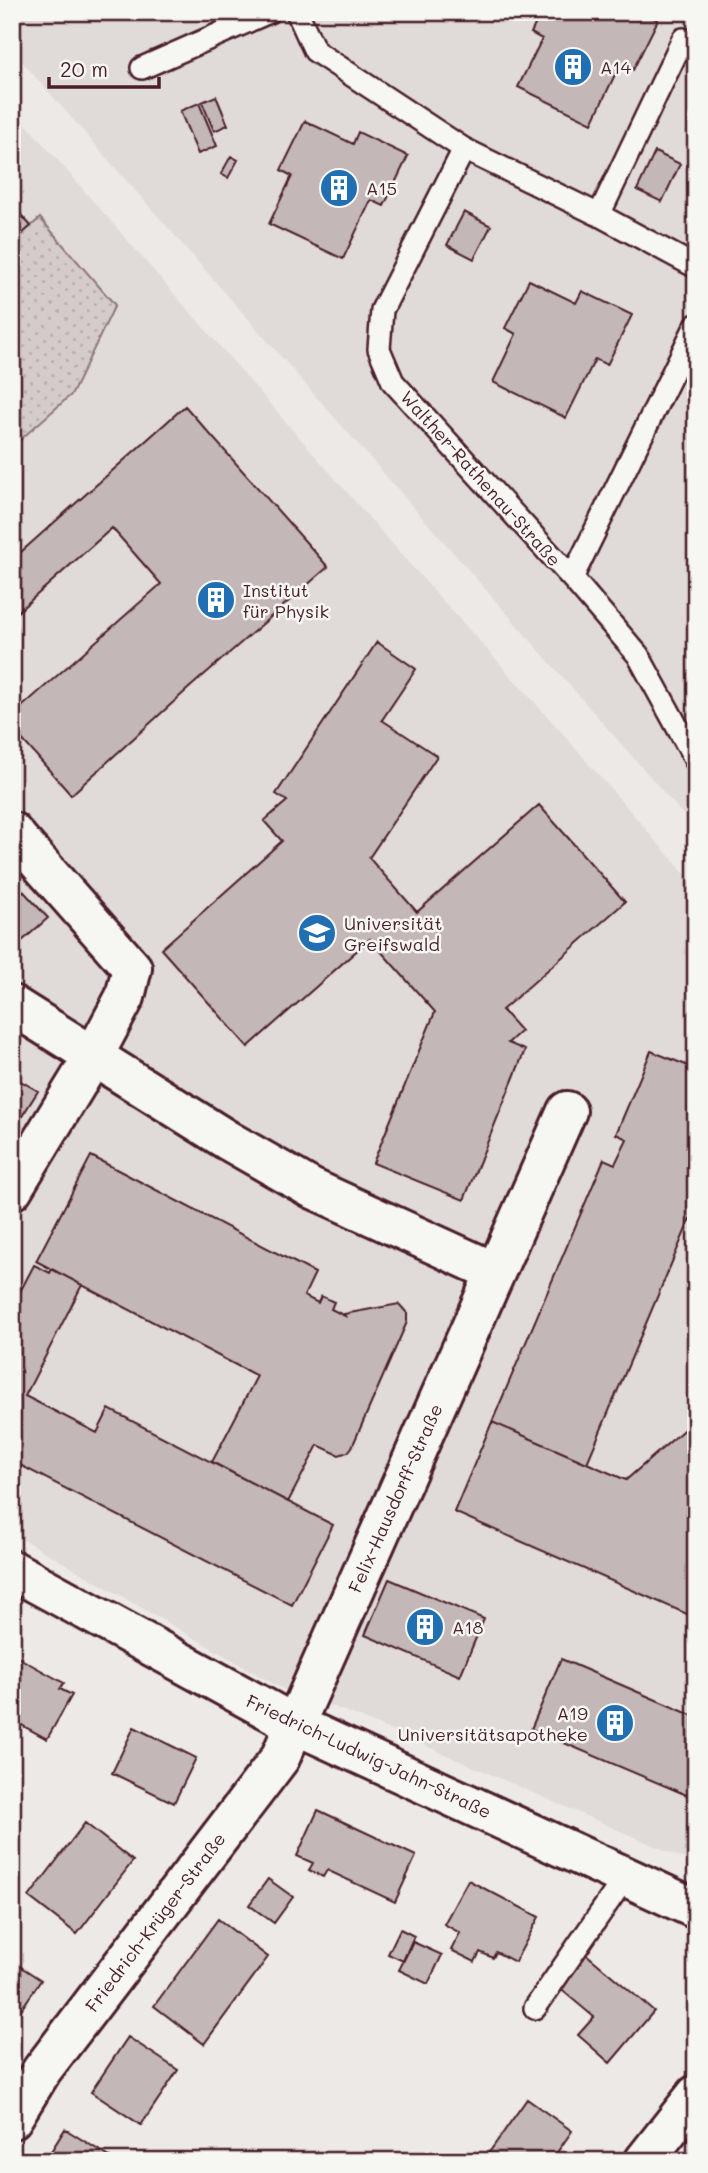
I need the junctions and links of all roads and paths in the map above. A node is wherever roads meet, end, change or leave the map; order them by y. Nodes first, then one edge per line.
1 (269, 12) edge
2 (297, 12) edge
3 (683, 38) dead end
4 (142, 68) dead end
5 (464, 149) junction
6 (599, 215) junction
7 (696, 267) edge
8 (696, 325) edge
9 (572, 578) junction
10 (696, 761) edge
11 (12, 832) edge
12 (12, 1006) edge
13 (93, 1058) junction
14 (567, 1111) dead end
15 (12, 1190) edge
16 (495, 1272) junction
17 (12, 1570) edge
18 (294, 1724) junction
19 (626, 1876) junction
20 (696, 1909) edge
21 (535, 2008) dead end
22 (696, 2095) edge
23 (12, 2119) edge
24 (644, 2161) edge

1 - 4 lane
2 - 5 lane
3 - 6 lane
5 - 6 lane
5 - 9 lane, Walther-Rathenau-Straße
6 - 7 lane
8 - 9 lane, Walther-Rathenau-Straße
9 - 10 lane, Walther-Rathenau-Straße
11 - 13 street
12 - 13 street
13 - 15 street
13 - 16 street
14 - 16 street, Felix-Hausdorff-Straße
16 - 18 street, Felix-Hausdorff-Straße
17 - 18 street, Friedrich-Ludwig-Jahn-Straße
18 - 19 street, Friedrich-Ludwig-Jahn-Straße
18 - 23 street, Friedrich-Krüger-Straße
19 - 20 street, Friedrich-Ludwig-Jahn-Straße
19 - 21 lane
22 - 24 street

